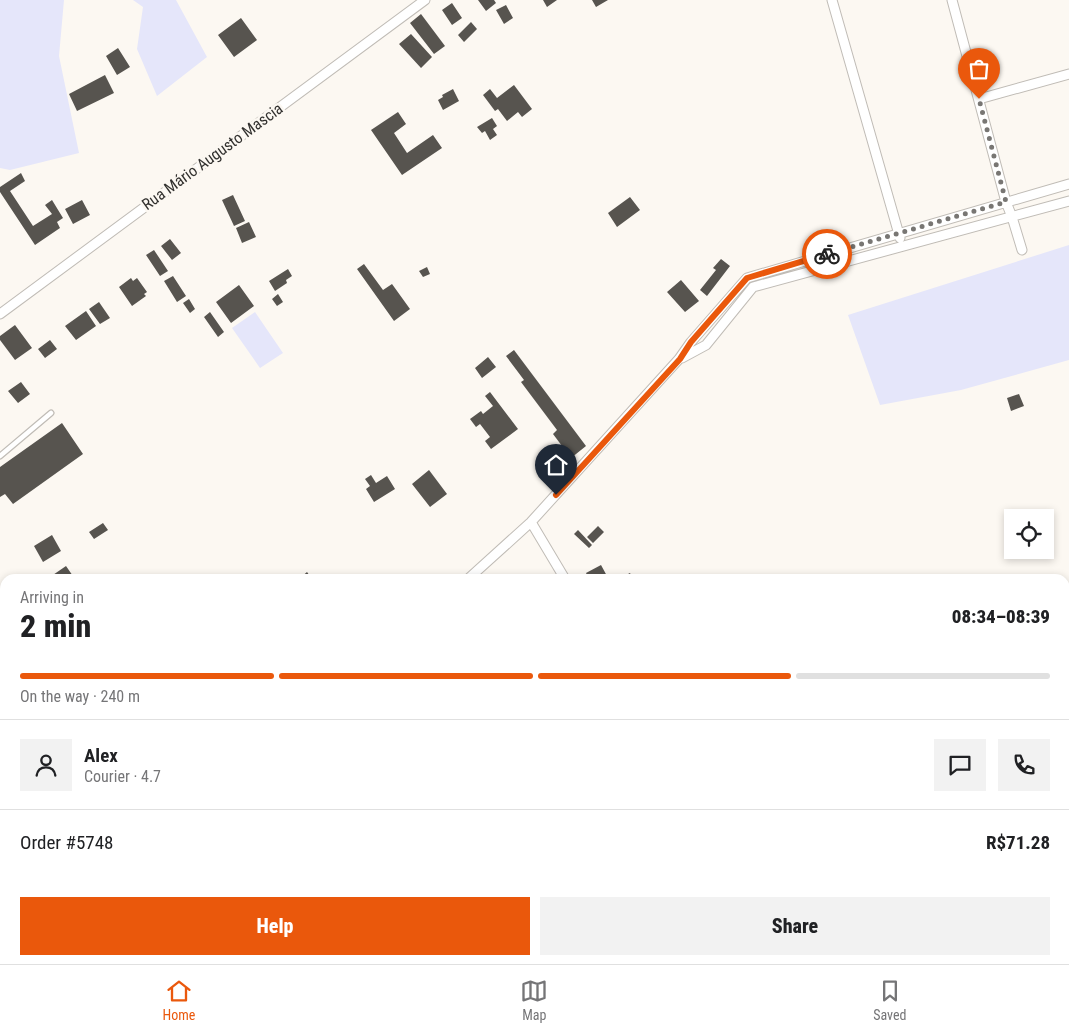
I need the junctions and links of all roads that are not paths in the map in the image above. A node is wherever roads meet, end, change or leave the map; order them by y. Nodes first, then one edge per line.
1 (425, 0) edge
2 (832, 0) edge
3 (955, 1) edge
4 (1069, 74) edge
5 (979, 99) junction
6 (1069, 184) edge
7 (1069, 201) edge
8 (1006, 202) junction
9 (1012, 218) junction
10 (898, 233) junction
11 (903, 245) junction
12 (1022, 250) dead end
13 (0, 314) edge
14 (680, 359) junction
15 (51, 413) dead end
16 (0, 456) edge
17 (531, 522) junction
18 (474, 574) edge
19 (562, 574) edge

1 - 13 street, Rua Mário Augusto Mascia
2 - 10 street
3 - 5 street
4 - 5 street
5 - 8 street
6 - 8 street
7 - 9 street
8 - 9 street
8 - 10 street
9 - 11 street
9 - 12 street
10 - 11 street
10 - 14 street
11 - 14 street
14 - 17 street
15 - 16 lane
17 - 18 street
17 - 19 street

